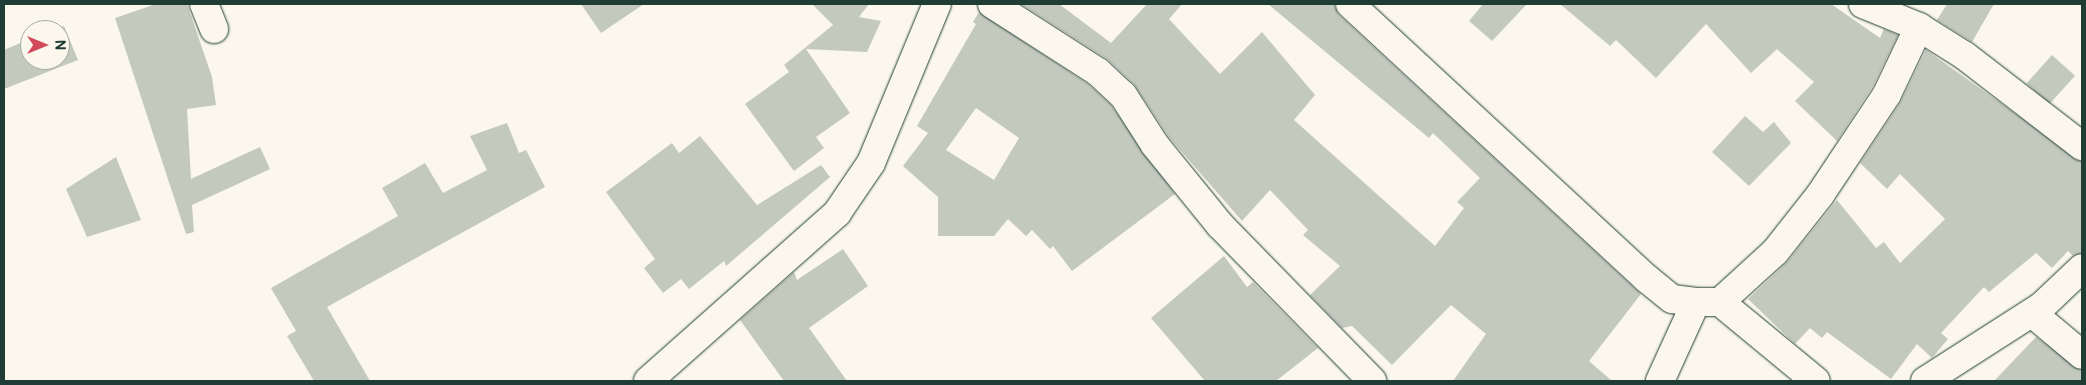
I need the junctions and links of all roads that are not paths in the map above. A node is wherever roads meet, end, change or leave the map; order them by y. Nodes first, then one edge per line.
1 (204, 4) edge
2 (937, 4) edge
3 (992, 4) edge
4 (1350, 4) edge
5 (1864, 4) edge
6 (1919, 27) junction
7 (214, 29) dead end
8 (2082, 146) edge
9 (2082, 268) edge
10 (1708, 302) junction
11 (2032, 313) junction
12 (2082, 355) edge
13 (648, 381) edge
14 (1372, 381) edge
15 (1660, 381) edge
16 (1816, 381) edge
17 (1925, 381) edge

1 - 7 street
2 - 13 street
3 - 14 street
4 - 10 street
5 - 6 street
6 - 8 street
6 - 10 street
9 - 11 street
10 - 15 street
10 - 16 street
11 - 12 street
11 - 17 street

